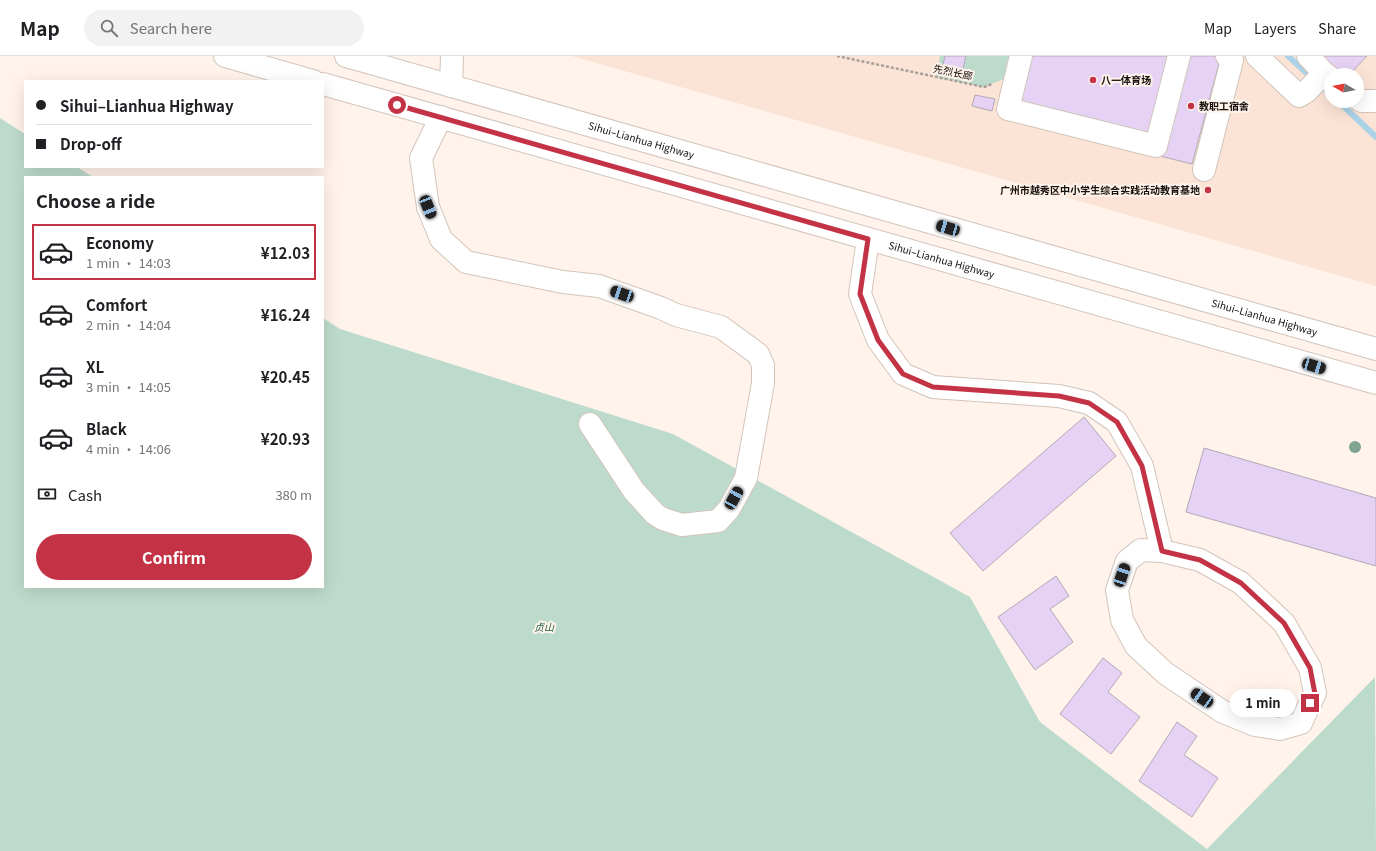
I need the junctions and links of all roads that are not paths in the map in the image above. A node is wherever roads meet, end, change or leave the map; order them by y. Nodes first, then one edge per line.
1 (225, 56) edge
2 (346, 56) edge
3 (452, 56) edge
4 (1179, 56) edge
5 (1257, 56) edge
6 (1308, 56) edge
7 (1232, 57) edge
8 (1018, 65) edge
9 (309, 80) edge
10 (1316, 83) edge
11 (324, 84) edge
12 (450, 86) junction
13 (441, 118) junction
14 (1204, 170) dead end
15 (871, 206) junction
16 (868, 239) junction
17 (1376, 348) edge
18 (1376, 383) edge
19 (590, 424) dead end
20 (1162, 551) junction

1 - 9 main road
2 - 12 main road, Sihui–Lianhua Highway
3 - 12 main road
4 - 8 main road
5 - 10 main road
6 - 10 main road
7 - 14 main road
11 - 13 main road, Sihui–Lianhua Highway
12 - 13 main road
12 - 15 main road, Sihui–Lianhua Highway
13 - 16 main road, Sihui–Lianhua Highway
13 - 19 main road
15 - 16 main road
15 - 17 main road, Sihui–Lianhua Highway
16 - 18 main road, Sihui–Lianhua Highway
16 - 20 main road
20 - 20 main road

